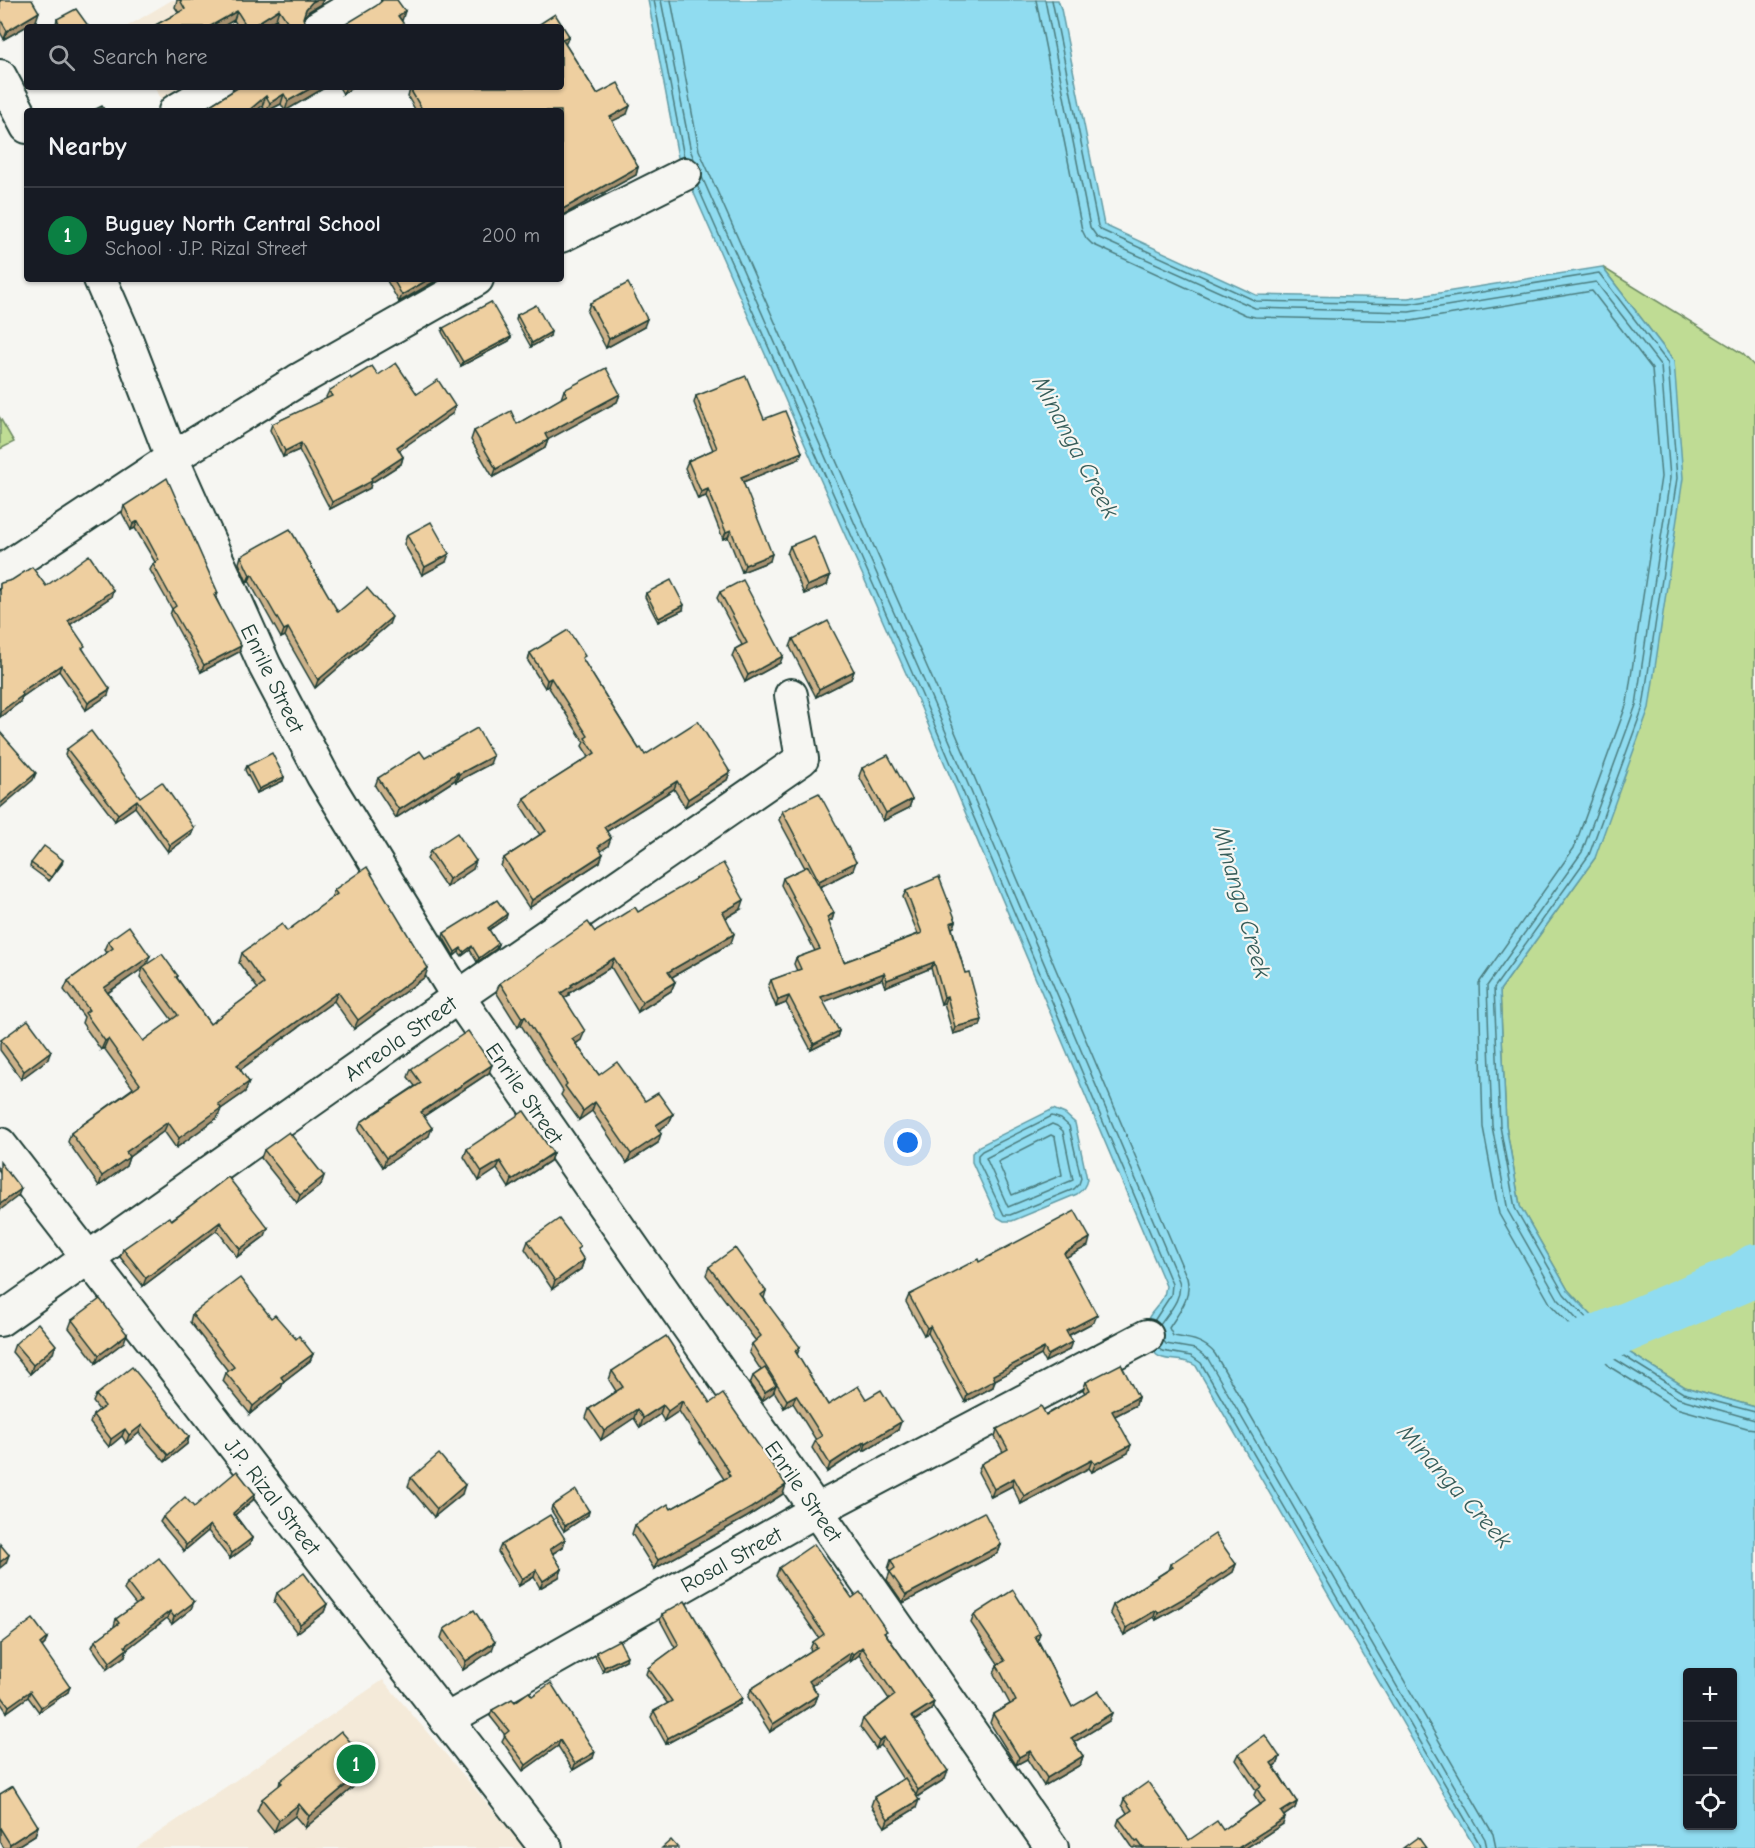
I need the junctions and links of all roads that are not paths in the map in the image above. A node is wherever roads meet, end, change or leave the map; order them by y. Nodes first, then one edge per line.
1 (364, 0) edge
2 (323, 24) edge
3 (0, 76) edge
4 (211, 90) edge
5 (180, 108) edge
6 (24, 121) edge
7 (686, 174) dead end
8 (564, 235) edge
9 (101, 282) edge
10 (472, 282) edge
11 (172, 459) junction
12 (0, 572) edge
13 (791, 695) dead end
14 (458, 997) junction
15 (0, 1144) edge
16 (88, 1257) junction
17 (0, 1320) edge
18 (1147, 1336) dead end
19 (817, 1510) junction
20 (446, 1720) junction
21 (546, 1848) edge
22 (1052, 1848) edge

1 - 2 street
3 - 6 street
4 - 5 street
7 - 8 street
9 - 11 street, Enrile Street
10 - 11 street
11 - 12 street
11 - 14 street, Enrile Street
13 - 14 street, Arreola Street
14 - 16 street, Arreola Street
14 - 19 street, Enrile Street
15 - 16 street, J.P. Rizal Street
16 - 17 street, Arreola Street
16 - 20 street, J.P. Rizal Street
18 - 19 street, Rosal Street
19 - 20 street, Rosal Street
19 - 22 street, Enrile Street
20 - 21 street, J.P. Rizal Street

